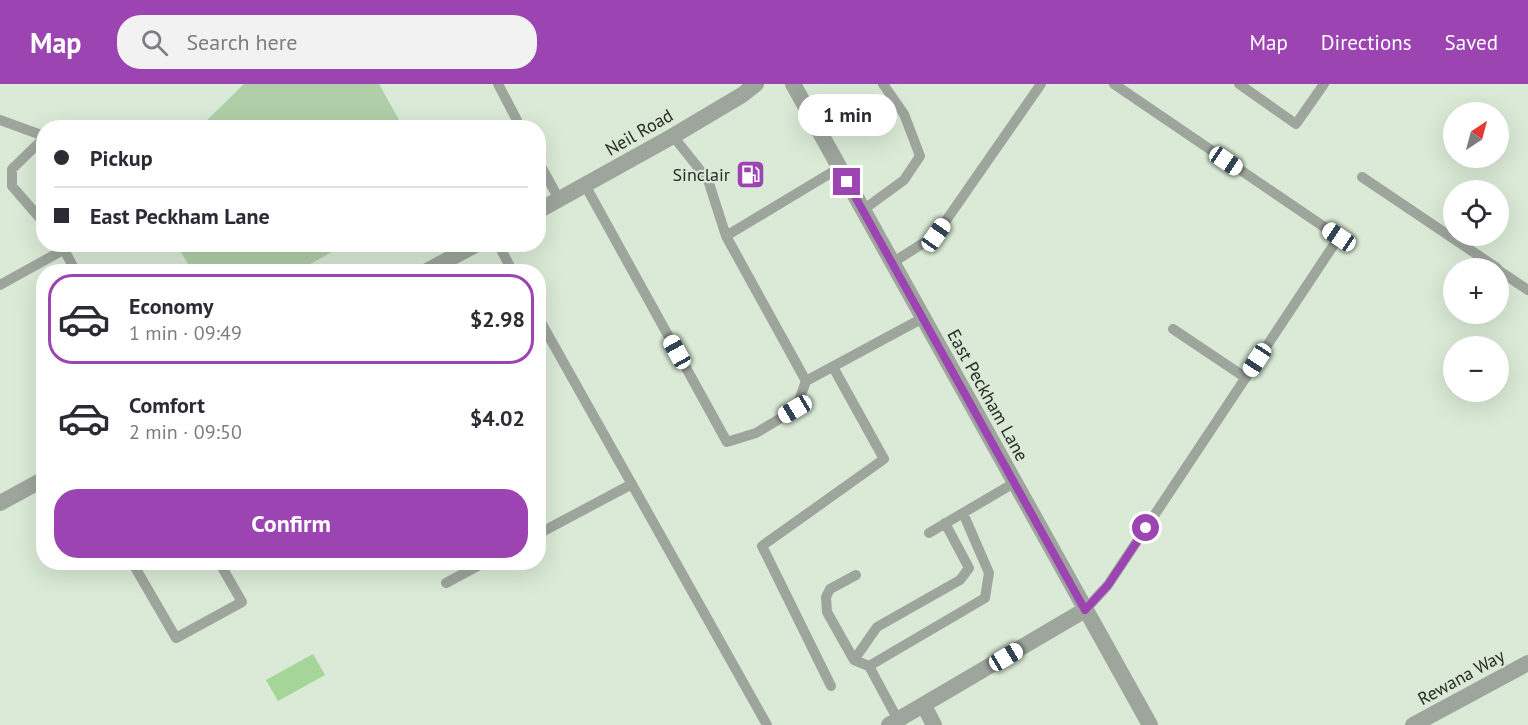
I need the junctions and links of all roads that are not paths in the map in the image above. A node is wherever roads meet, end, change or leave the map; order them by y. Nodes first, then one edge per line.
1 (498, 84) edge
2 (756, 84) edge
3 (793, 84) edge
4 (883, 84) edge
5 (1041, 84) edge
6 (1114, 84) edge
7 (1239, 84) edge
8 (1324, 84) edge
9 (0, 120) edge
10 (517, 120) edge
11 (36, 134) edge
12 (673, 136) junction
13 (36, 145) edge
14 (839, 168) junction
15 (546, 175) edge
16 (1362, 177) dead end
17 (585, 185) junction
18 (559, 199) junction
19 (546, 206) edge
20 (863, 210) junction
21 (36, 214) edge
22 (726, 236) junction
23 (55, 252) edge
24 (462, 252) edge
25 (1482, 258) edge
26 (892, 262) junction
27 (440, 264) edge
28 (1509, 277) edge
29 (0, 285) edge
30 (1528, 290) edge
31 (923, 318) junction
32 (1173, 329) dead end
33 (546, 331) edge
34 (833, 367) junction
35 (1246, 378) junction
36 (806, 381) junction
37 (36, 483) edge
38 (1014, 483) junction
39 (632, 484) junction
40 (0, 503) edge
41 (963, 513) junction
42 (945, 523) junction
43 (546, 530) edge
44 (929, 533) dead end
45 (137, 570) edge
46 (224, 570) edge
47 (470, 570) edge
48 (856, 574) dead end
49 (446, 583) dead end
50 (1085, 610) junction
51 (854, 660) junction
52 (1528, 663) edge
53 (869, 666) junction
54 (831, 686) dead end
55 (924, 706) junction
56 (894, 723) edge
57 (767, 725) edge
58 (934, 725) edge
59 (1150, 725) edge
60 (1413, 725) edge

1 - 10 lane
2 - 12 street, Neil Road
3 - 14 street, East Peckham Lane
4 - 20 lane
5 - 26 lane
6 - 35 lane
7 - 8 lane
9 - 11 lane
12 - 17 street, Neil Road
12 - 22 lane
13 - 21 lane
14 - 20 street, East Peckham Lane
14 - 22 lane
15 - 18 lane
16 - 25 lane
17 - 18 street, Neil Road
17 - 36 lane
18 - 19 street, Neil Road
20 - 26 street, East Peckham Lane
22 - 36 lane
23 - 29 lane
24 - 27 street
26 - 31 street, East Peckham Lane
28 - 30 lane
31 - 34 lane
31 - 38 street, East Peckham Lane
32 - 35 lane
33 - 39 lane
34 - 36 lane
34 - 54 lane
35 - 50 lane
37 - 40 street
38 - 41 lane
38 - 50 street, East Peckham Lane
39 - 43 lane
39 - 57 lane
41 - 42 lane
41 - 53 lane
42 - 44 lane
42 - 51 lane
45 - 46 lane
47 - 49 lane
48 - 51 lane
50 - 55 street
50 - 59 street, East Peckham Lane
51 - 53 lane
52 - 60 street, Rewana Way
53 - 56 lane
55 - 56 street
55 - 58 street

